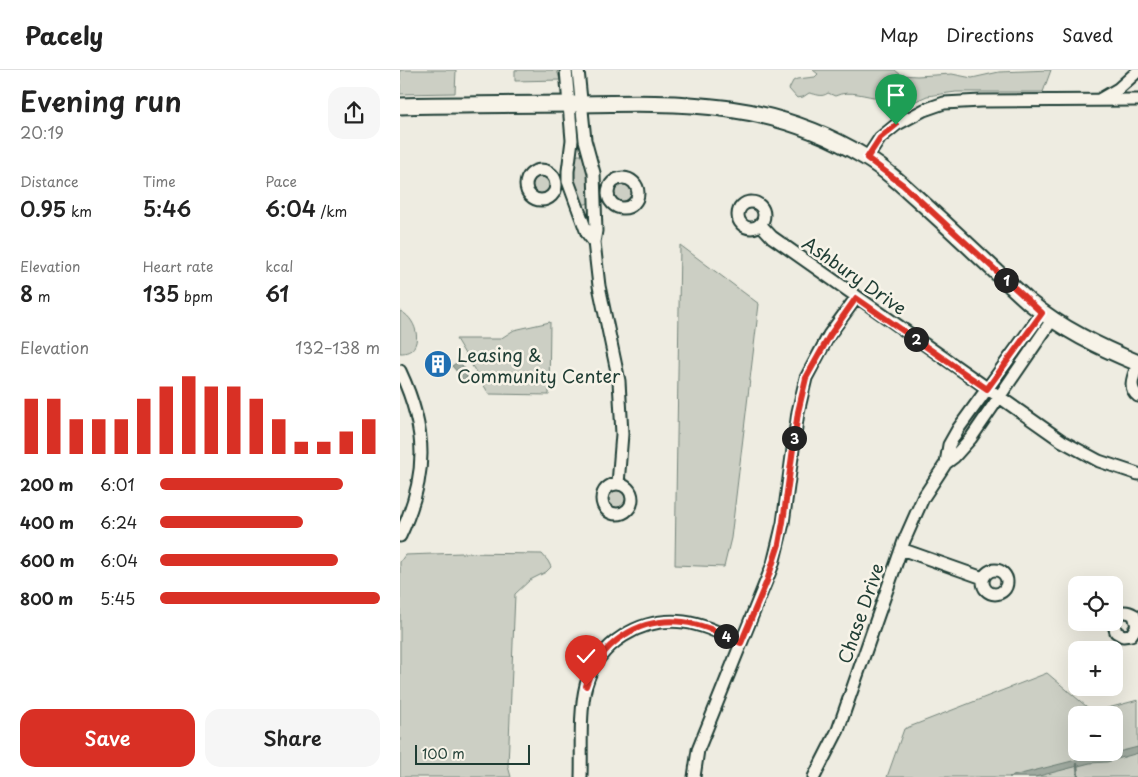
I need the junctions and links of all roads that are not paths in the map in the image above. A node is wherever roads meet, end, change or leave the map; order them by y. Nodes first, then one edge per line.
1 (566, 70) edge
2 (578, 70) edge
3 (1138, 71) edge
4 (1098, 100) junction
5 (1138, 100) edge
6 (575, 104) junction
7 (400, 106) edge
8 (867, 158) junction
9 (568, 181) junction
10 (556, 183) dead end
11 (595, 195) junction
12 (608, 195) dead end
13 (760, 224) dead end
14 (594, 242) junction
15 (856, 298) junction
16 (1047, 316) junction
17 (1138, 363) edge
18 (400, 371) edge
19 (987, 389) junction
20 (1138, 396) edge
21 (1000, 398) junction
22 (946, 463) junction
23 (1138, 474) edge
24 (618, 484) dead end
25 (400, 536) edge
26 (901, 549) junction
27 (983, 578) dead end
28 (1123, 612) edge
29 (1138, 622) edge
30 (1116, 631) edge
31 (741, 643) junction
32 (581, 777) edge
33 (694, 777) edge
34 (814, 777) edge

1 - 6 street
2 - 6 street
3 - 4 street
4 - 5 street
4 - 8 street
6 - 7 main road
6 - 8 main road
6 - 9 street
6 - 11 street
8 - 16 main road
9 - 10 street
9 - 14 street
11 - 12 street
11 - 14 street
13 - 15 street, Ashbury Drive
14 - 24 street
15 - 19 street, Ashbury Drive
15 - 31 street
16 - 17 main road
16 - 19 street, Chase Drive
16 - 21 street, Chase Drive
17 - 20 street
18 - 25 street
19 - 21 street, Ashbury Drive
19 - 22 street, Chase Drive
21 - 22 street, Chase Drive
21 - 23 street, Ashbury Drive
22 - 26 street, Chase Drive
26 - 27 street
26 - 34 street, Chase Drive
28 - 29 street
29 - 30 street
31 - 32 street
31 - 33 street

